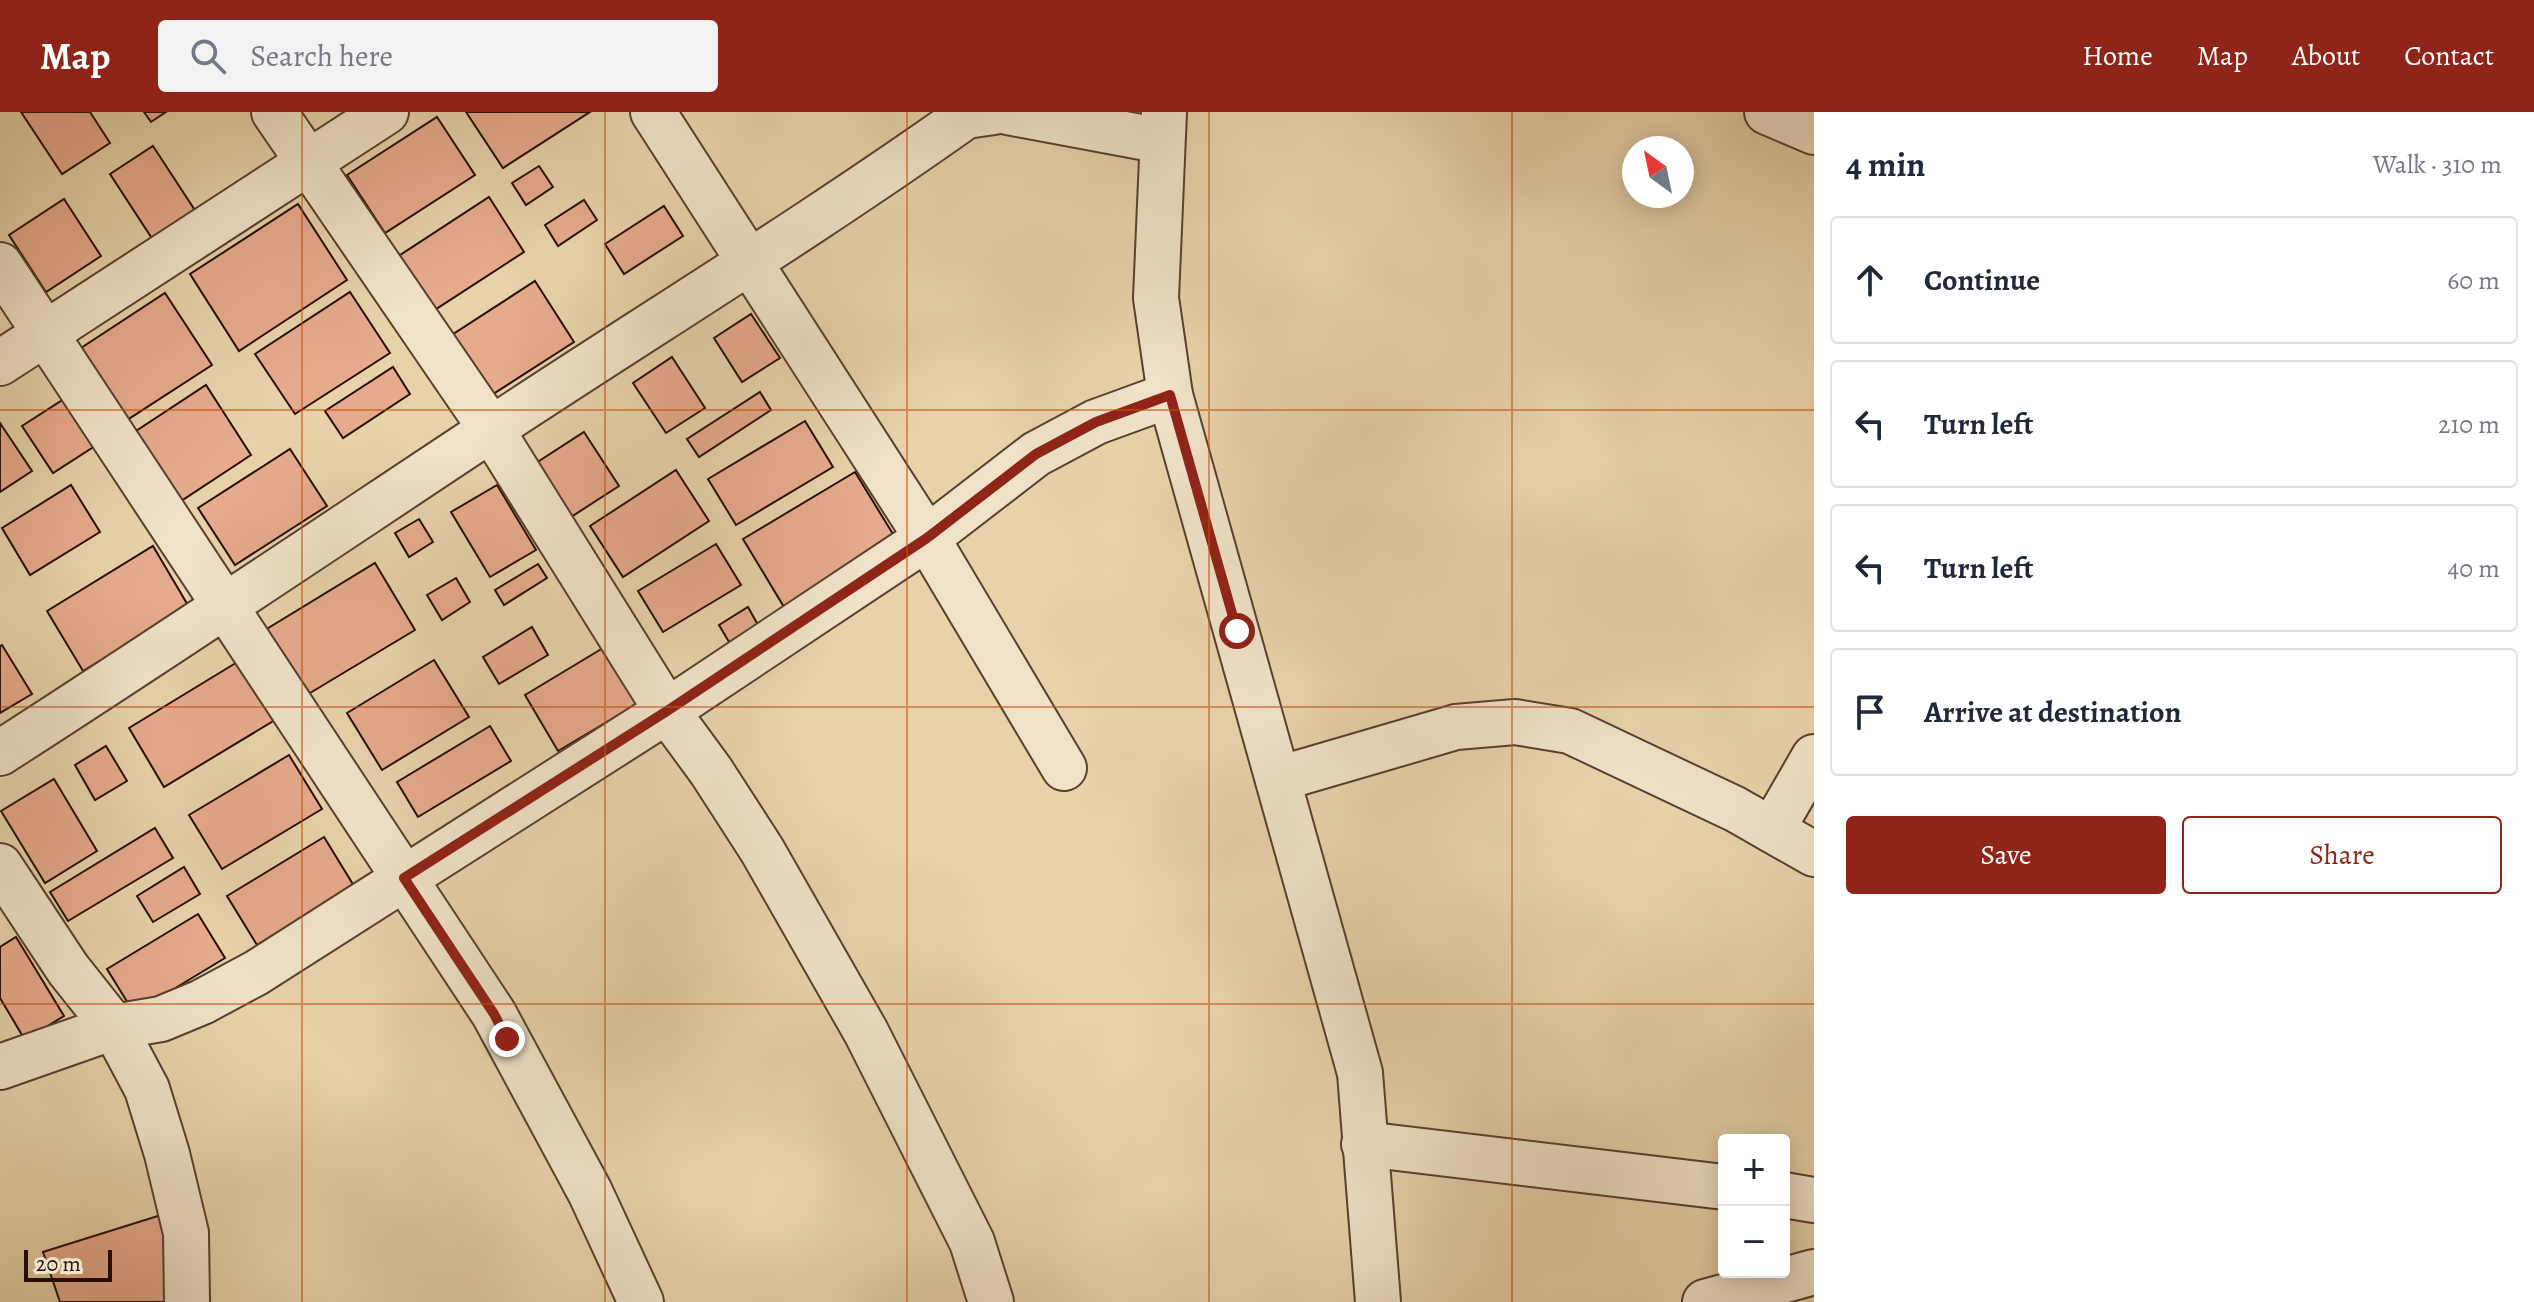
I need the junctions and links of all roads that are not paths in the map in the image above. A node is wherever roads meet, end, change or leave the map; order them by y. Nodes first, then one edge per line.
1 (274, 112) edge
2 (386, 112) edge
3 (653, 112) edge
4 (994, 112) edge
5 (1007, 112) edge
6 (1767, 112) edge
7 (1163, 127) edge
8 (1814, 132) edge
9 (308, 161) junction
10 (749, 263) junction
11 (0, 265) edge
12 (45, 333) junction
13 (0, 363) edge
14 (1170, 395) junction
15 (491, 429) junction
16 (927, 538) junction
17 (226, 608) junction
18 (667, 711) junction
19 (0, 753) edge
20 (1814, 757) edge
21 (1064, 768) dead end
22 (1278, 779) junction
23 (1772, 830) junction
24 (1814, 854) edge
25 (0, 866) edge
26 (404, 878) junction
27 (114, 1027) junction
28 (0, 1067) edge
29 (1364, 1144) junction
30 (1718, 1186) edge
31 (1790, 1196) edge
32 (1814, 1200) edge
33 (1814, 1272) edge
34 (187, 1302) edge
35 (641, 1302) edge
36 (991, 1302) edge
37 (1378, 1302) edge
38 (1705, 1302) edge

1 - 9 street
2 - 9 street
3 - 10 street
4 - 10 street
5 - 7 street
6 - 8 street
7 - 14 street
9 - 12 street
9 - 15 street
10 - 15 street
10 - 16 street
11 - 12 street
12 - 13 street
12 - 17 street
14 - 16 street
14 - 22 street
15 - 17 street
15 - 18 street
16 - 18 street
16 - 21 street
17 - 19 street
17 - 26 street
18 - 26 street
18 - 36 street
20 - 23 street
22 - 23 street
22 - 29 street
23 - 24 street
25 - 27 street
26 - 27 street
26 - 35 street
27 - 28 street
27 - 34 street
29 - 30 street
29 - 37 street
31 - 32 street
33 - 38 street

